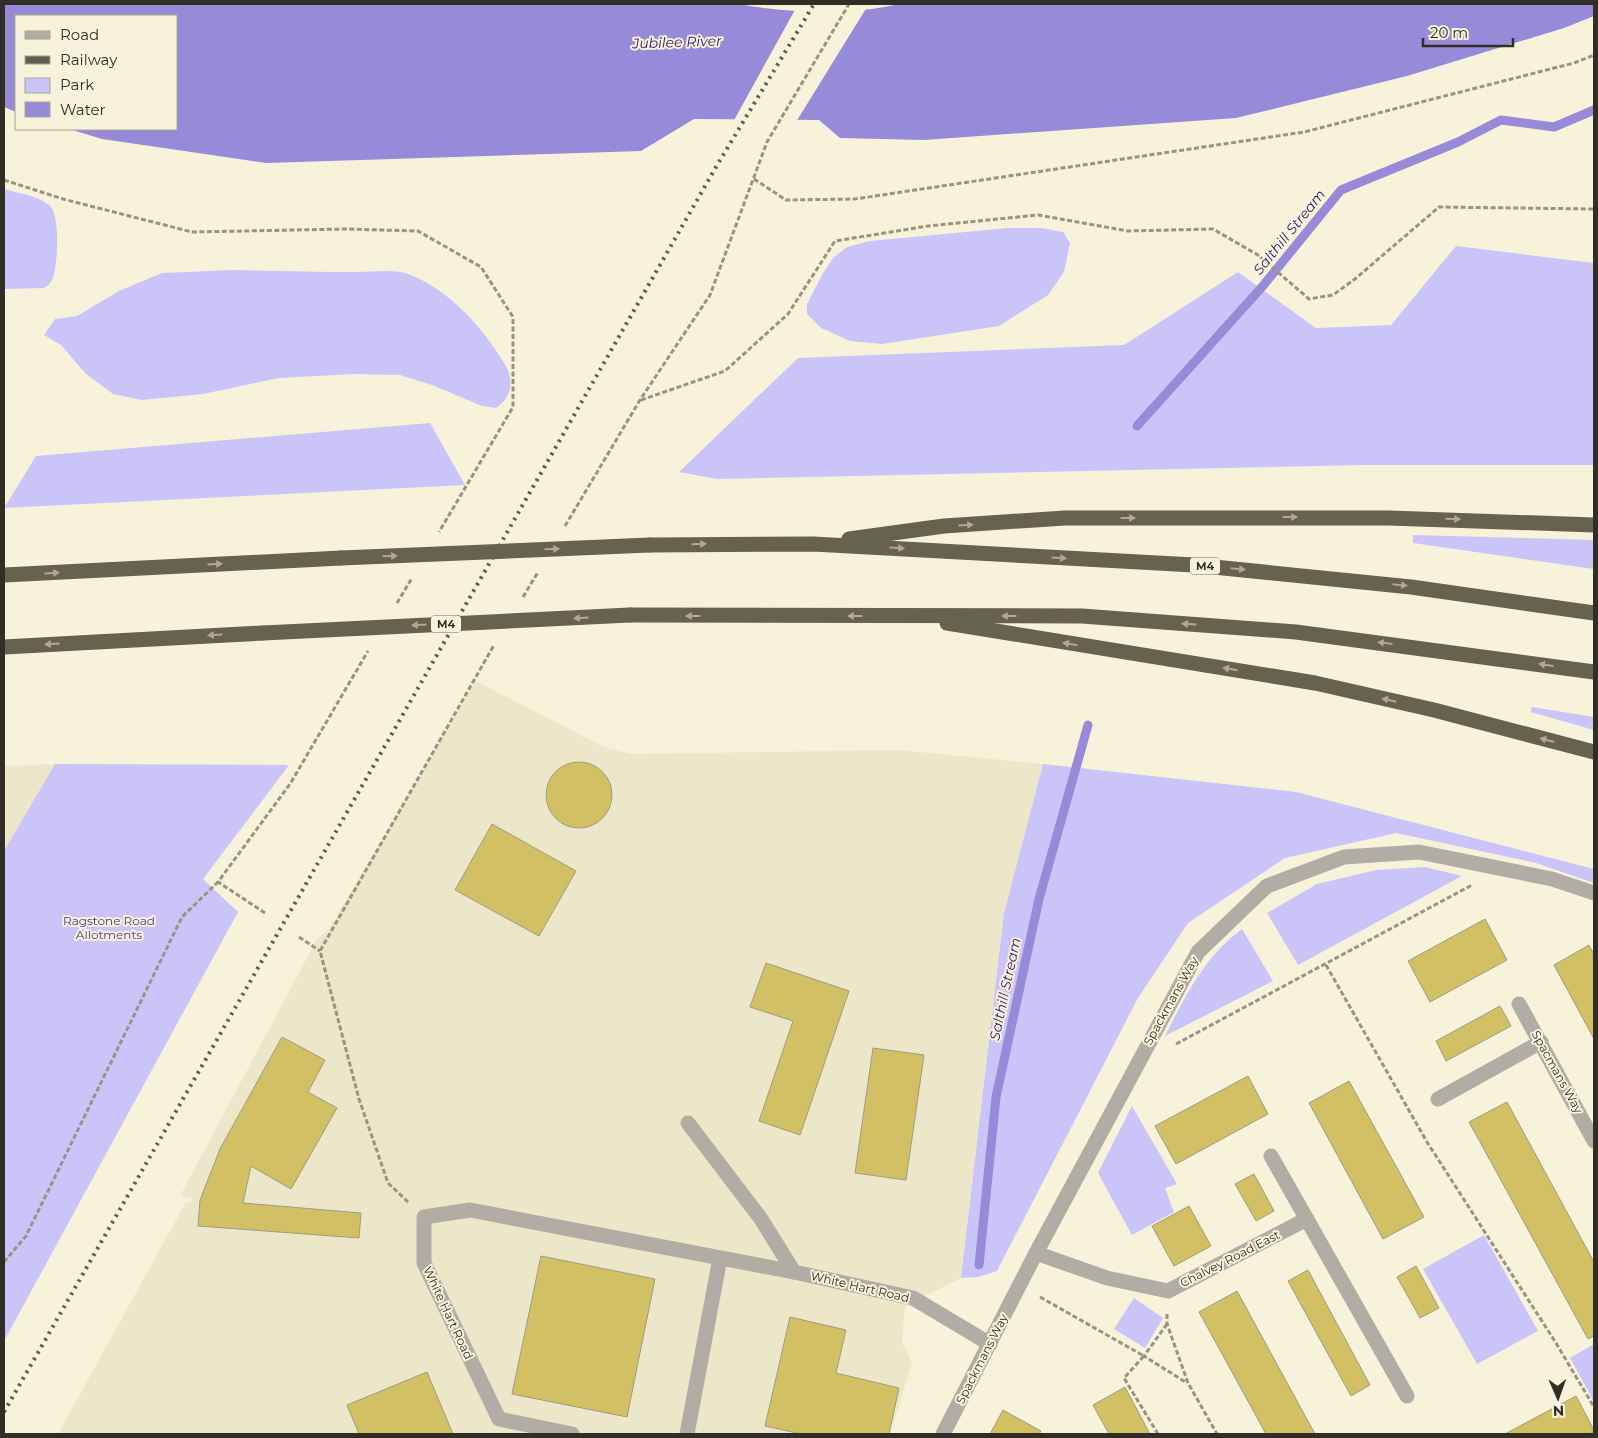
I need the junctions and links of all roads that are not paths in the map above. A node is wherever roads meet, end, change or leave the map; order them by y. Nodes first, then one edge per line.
1 (1594, 524) edge
2 (813, 544) junction
3 (4, 576) edge
4 (1594, 613) edge
5 (904, 616) junction
6 (4, 647) edge
7 (1594, 672) edge
8 (1594, 752) edge
9 (1594, 893) edge
10 (1519, 1004) dead end
11 (1540, 1042) junction
12 (1438, 1099) dead end
13 (688, 1123) dead end
14 (1593, 1137) edge
15 (1271, 1156) dead end
16 (1307, 1219) junction
17 (1036, 1253) junction
18 (720, 1258) junction
19 (794, 1272) junction
20 (990, 1344) junction
21 (1407, 1396) dead end
22 (572, 1434) edge
23 (687, 1434) edge
24 (943, 1434) edge

2 -> 1 highway, M4
3 -> 2 highway, M4, bridge
2 -> 4 highway, M4
5 -> 6 highway, M4, bridge
7 -> 5 highway, M4
8 -> 5 highway, M4
9 - 17 street, Spackmans Way
10 - 11 street, Spacmans Way
11 - 12 street
11 - 14 street, Spacmans Way
13 - 19 street
15 - 16 street
16 - 17 street, Chalvey Road East
16 - 21 street
17 - 20 street, Spackmans Way
18 - 19 street, White Hart Road
18 - 22 street, White Hart Road
18 - 23 street
19 - 20 street, White Hart Road
20 - 24 street, Spackmans Way

